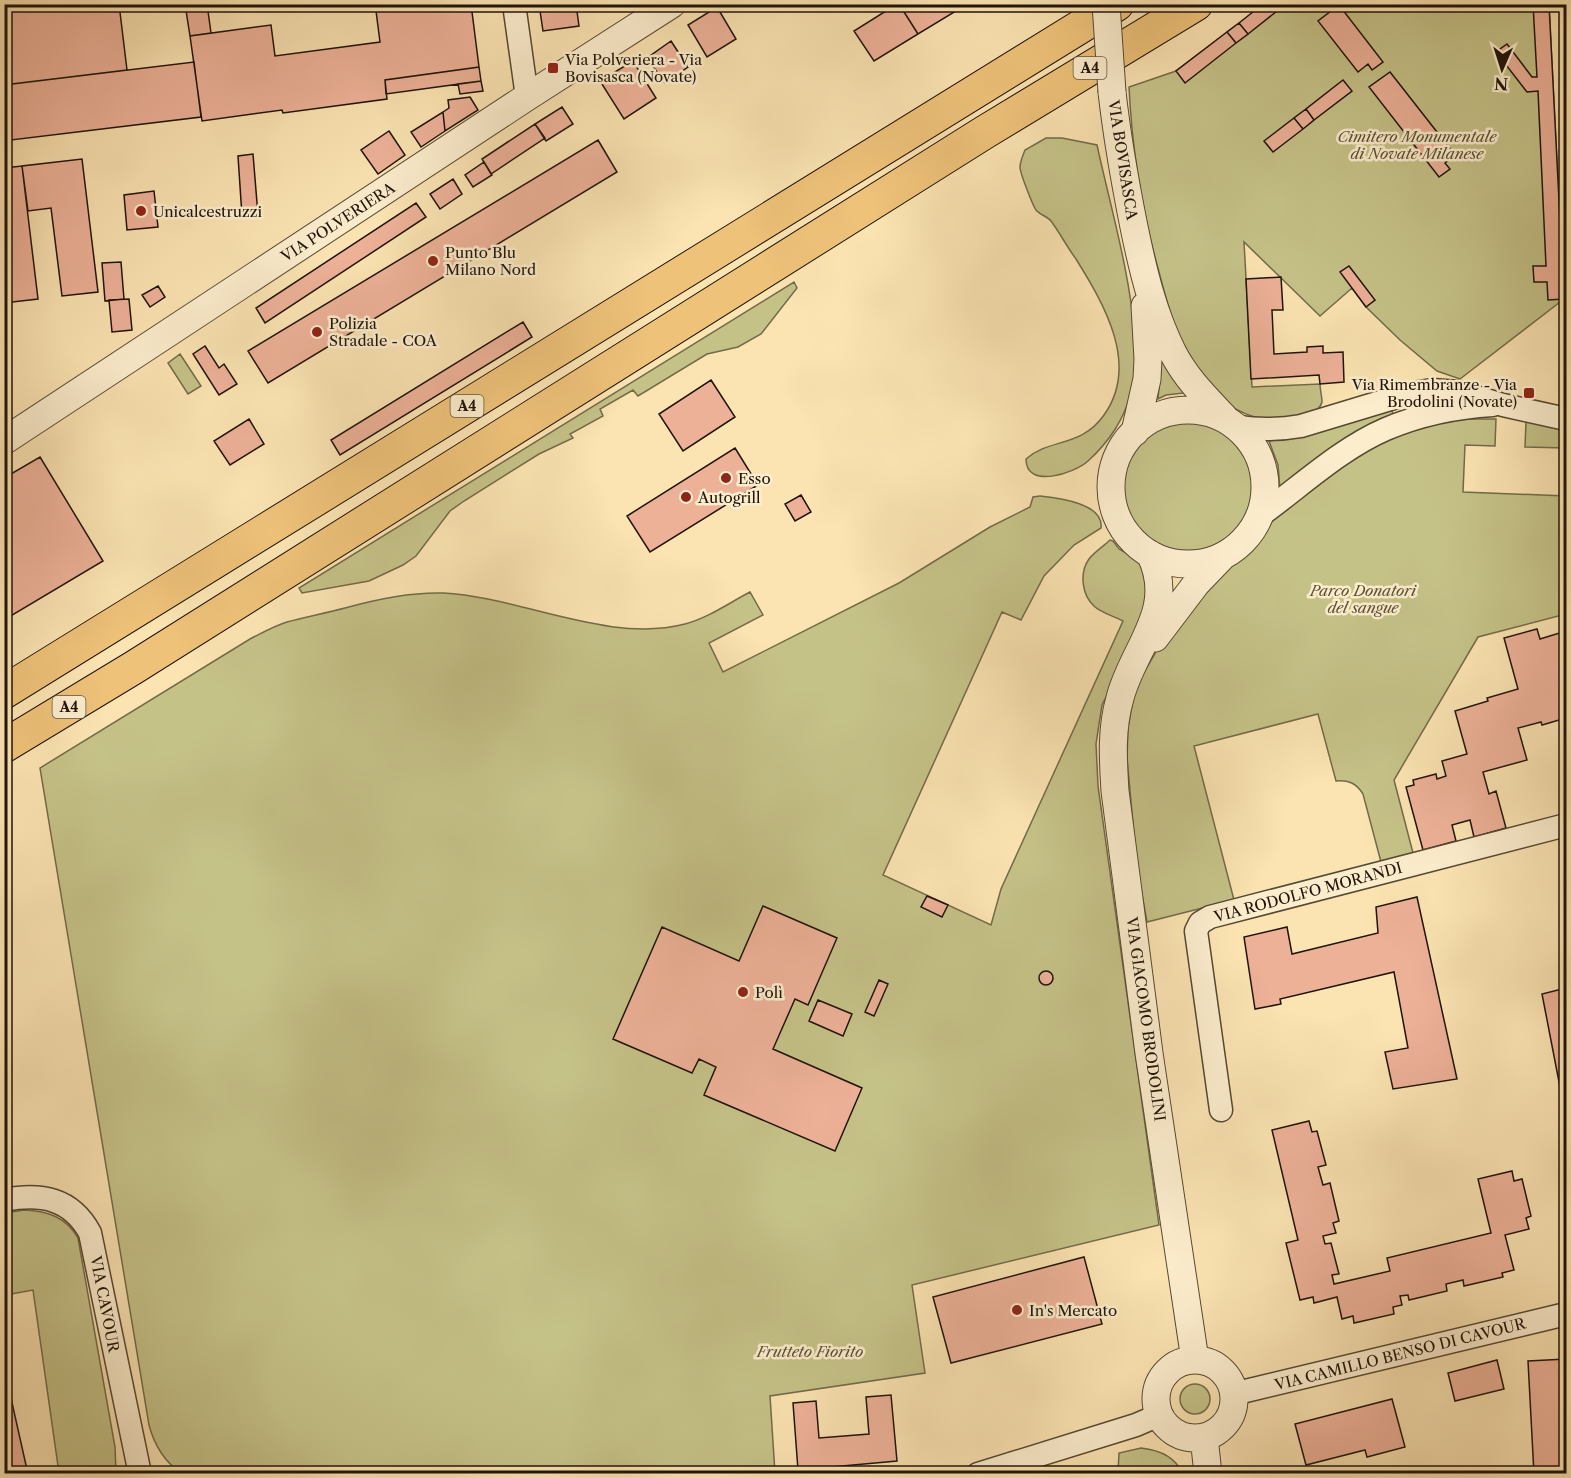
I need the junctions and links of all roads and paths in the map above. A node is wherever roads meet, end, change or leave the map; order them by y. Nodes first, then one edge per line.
1 (514, 4) edge
2 (672, 4) edge
3 (1106, 4) edge
4 (1117, 4) edge
5 (1196, 4) edge
6 (527, 97) junction
7 (1145, 279) junction
8 (1503, 405) junction
9 (1566, 419) edge
10 (1232, 424) junction
11 (1135, 432) junction
12 (4, 441) edge
13 (1261, 515) junction
14 (1150, 554) junction
15 (1222, 556) junction
16 (1126, 678) junction
17 (4, 692) edge
18 (4, 746) edge
19 (1566, 825) edge
20 (1221, 1110) dead end
21 (4, 1200) edge
22 (1566, 1314) edge
23 (1195, 1360) junction
24 (1233, 1394) junction
25 (1159, 1415) junction
26 (1204, 1437) junction
27 (140, 1473) edge
28 (978, 1473) edge
29 (1208, 1473) edge

1 - 6 street
2 - 6 street, VIA POLVERIERA
3 - 7 street, VIA BOVISASCA, bridge
4 - 17 highway, A4
5 - 18 highway, A4
6 - 12 street, VIA POLVERIERA
7 - 10 street, VIA BOVISASCA
7 - 11 street, VIA BOVISASCA
8 - 9 street
8 - 10 street
8 - 13 street
10 - 11 street
10 - 13 street
11 - 14 street
13 - 15 street
14 - 15 street
14 - 16 street, VIA GIACOMO BRODOLINI
15 - 16 street, VIA GIACOMO BRODOLINI
16 - 23 street, VIA GIACOMO BRODOLINI
19 - 20 street, VIA RODOLFO MORANDI
21 - 27 street, VIA CAVOUR
22 - 24 street, VIA CAMILLO BENSO DI CAVOUR
23 - 24 street
23 - 25 street
24 - 26 street
25 - 26 street
25 - 28 street
26 - 29 street

